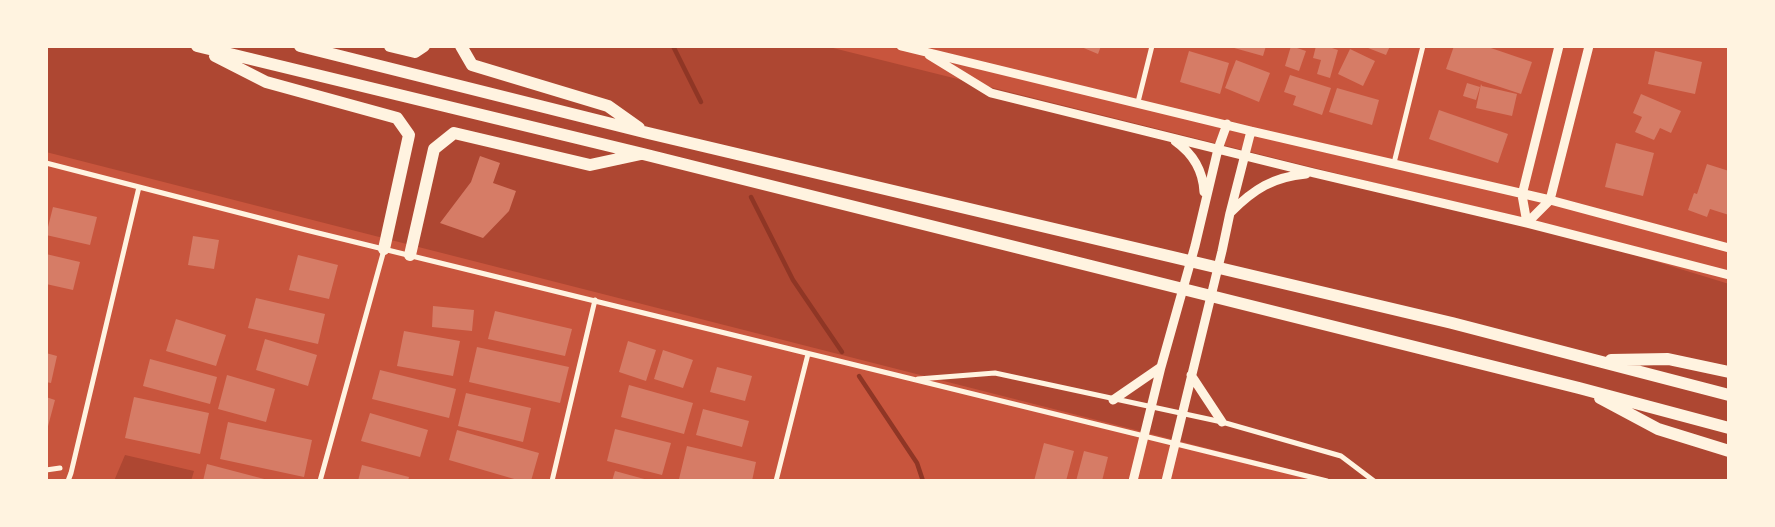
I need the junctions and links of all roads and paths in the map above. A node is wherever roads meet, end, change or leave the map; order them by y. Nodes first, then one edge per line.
1 (197, 46) edge
2 (300, 46) edge
3 (390, 46) edge
4 (424, 46) edge
5 (460, 46) edge
6 (901, 46) edge
7 (1152, 46) edge
8 (1423, 46) edge
9 (1559, 46) edge
10 (1589, 46) edge
11 (922, 51) junction
12 (1138, 102) junction
13 (1227, 124) junction
14 (1252, 131) junction
15 (648, 133) junction
16 (1168, 136) junction
17 (1218, 149) junction
18 (643, 154) junction
19 (1244, 157) junction
20 (46, 163) edge
21 (1394, 163) junction
22 (1314, 174) junction
23 (139, 187) junction
24 (1522, 195) junction
25 (1550, 200) junction
26 (1204, 202) junction
27 (1230, 213) junction
28 (1527, 223) junction
29 (1729, 248) edge
30 (384, 249) junction
31 (410, 255) junction
32 (1729, 275) edge
33 (595, 300) junction
34 (808, 354) junction
35 (1596, 361) junction
36 (1161, 367) junction
37 (1729, 372) edge
38 (1191, 374) junction
39 (913, 379) junction
40 (1579, 388) junction
41 (1729, 395) edge
42 (1113, 400) junction
43 (1150, 407) junction
44 (1182, 414) junction
45 (1222, 422) junction
46 (1729, 428) edge
47 (1144, 437) junction
48 (1175, 443) junction
49 (1729, 451) edge
50 (60, 468) dead end
51 (46, 470) edge
52 (68, 481) edge
53 (320, 481) edge
54 (552, 481) edge
55 (776, 481) edge
56 (1133, 481) edge
57 (1166, 481) edge
58 (1327, 481) edge
59 (1374, 481) edge

1 - 18 main road
1 - 30 main road
2 - 15 main road
3 - 4 main road
5 - 15 main road
6 - 11 street
7 - 12 street
8 - 21 street
9 - 24 street
10 - 25 street
11 - 12 street
11 - 16 street
12 - 13 street
13 - 14 street
13 - 17 street
14 - 19 street
14 - 21 street
15 - 35 main road
16 - 17 street
16 - 26 street
17 - 19 street
17 - 26 street
18 - 31 main road
18 - 40 main road
19 - 22 street
19 - 27 street
20 - 23 street
21 - 24 street
22 - 27 street
22 - 28 street
23 - 30 street
23 - 52 street
24 - 25 street
24 - 28 street
25 - 28 street
25 - 29 street
26 - 36 street
27 - 38 street
28 - 32 street
30 - 31 street
30 - 53 street
31 - 33 street
33 - 34 street
33 - 54 street
34 - 39 street
34 - 55 street
35 - 37 main road
35 - 41 main road
36 - 42 street
36 - 43 street
38 - 44 street
38 - 45 street
39 - 42 street
39 - 47 street
40 - 46 main road
40 - 49 main road
42 - 43 street
43 - 44 street
43 - 47 street
44 - 45 street
44 - 48 street
45 - 59 street
47 - 48 street
47 - 56 street
48 - 57 street
48 - 58 street
50 - 51 street

